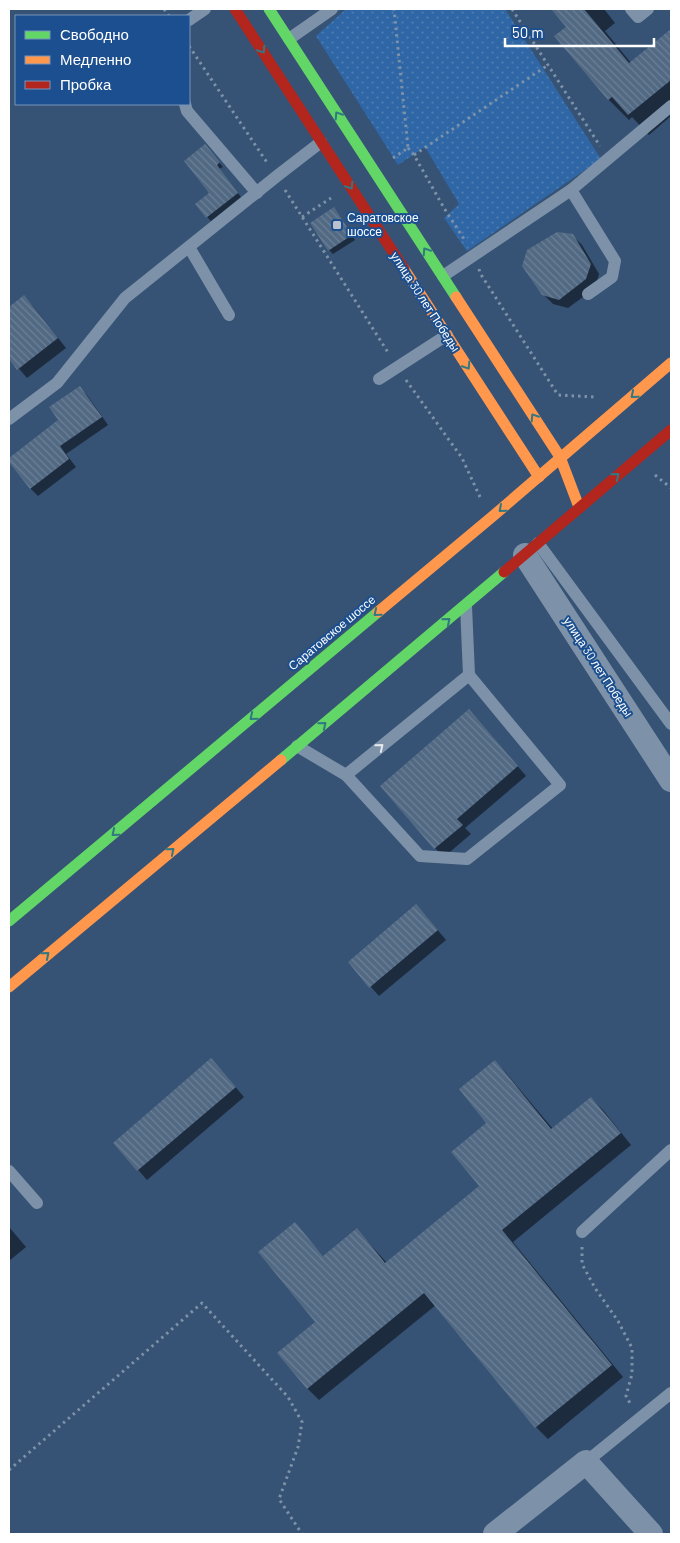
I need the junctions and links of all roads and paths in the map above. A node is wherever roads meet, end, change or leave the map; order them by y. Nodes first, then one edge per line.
1 (205, 9) edge
2 (235, 9) edge
3 (269, 9) edge
4 (332, 9) edge
5 (394, 9) edge
6 (512, 9) edge
7 (631, 9) edge
8 (648, 9) edge
9 (190, 19) edge
10 (289, 39) junction
11 (190, 47) edge
12 (548, 65) junction
13 (185, 105) edge
14 (671, 106) edge
15 (321, 142) junction
16 (408, 148) junction
17 (414, 155) junction
18 (608, 159) junction
19 (374, 170) junction
20 (276, 176) junction
21 (350, 186) junction
22 (571, 190) junction
23 (256, 193) junction
24 (302, 217) junction
25 (189, 247) junction
26 (475, 255) junction
27 (443, 276) junction
28 (588, 294) dead end
29 (229, 315) dead end
30 (447, 335) junction
31 (671, 363) edge
32 (397, 368) junction
33 (379, 379) dead end
34 (594, 397) dead end
35 (9, 419) edge
36 (671, 430) edge
37 (560, 457) junction
38 (655, 475) dead end
39 (542, 479) junction
40 (671, 488) edge
41 (559, 492) dead end
42 (480, 497) dead end
43 (579, 507) junction
44 (532, 549) junction
45 (466, 605) junction
46 (469, 675) junction
47 (671, 724) edge
48 (297, 746) junction
49 (346, 775) junction
50 (671, 780) edge
51 (9, 921) edge
52 (9, 987) edge
53 (671, 1150) edge
54 (9, 1171) edge
55 (37, 1203) dead end
56 (582, 1232) joint
57 (671, 1393) edge
58 (639, 1419) junction
59 (586, 1462) junction
60 (9, 1470) edge
61 (302, 1534) edge
62 (495, 1534) edge
63 (651, 1534) edge

1 - 9 lane
2 -> 15 main road, улица 30 лет Победы
3 - 10 main road
4 - 10 lane
5 - 16 path
6 - 12 path
7 - 8 lane
19 -> 10 main road
11 - 20 path
12 - 17 path
12 - 18 path
13 - 23 lane
14 - 18 lane
15 - 20 lane
15 - 21 main road, улица 30 лет Победы
16 - 17 path
16 - 19 path
17 - 26 path
18 - 22 lane
27 -> 19 main road
20 - 23 lane
20 - 24 path
21 - 24 path
21 -> 30 main road, улица 30 лет Победы
22 - 26 lane
22 - 28 lane
23 - 25 lane
24 - 32 path
25 - 29 lane
25 - 35 lane
26 - 27 lane
26 - 34 path
37 -> 27 main road
30 - 32 lane
30 -> 39 main road, улица 30 лет Победы
31 -> 37 main road, Саратовское шоссе
32 - 33 lane
32 - 42 path
43 -> 36 main road
37 - 39 main road, Саратовское шоссе
37 - 43 main road
38 - 40 path
39 -> 51 main road, Саратовское шоссе
41 - 43 main road
43 - 44 main road
44 - 45 main road
44 - 47 lane
44 - 50 street, улица 30 лет Победы
45 - 46 lane
48 -> 45 main road
49 -> 46 lane
46 - 49 lane
48 - 49 lane
52 -> 48 main road
53 - 56 lane
54 - 55 lane
56 - 58 path
57 - 58 lane
58 - 59 lane
59 - 62 street
59 - 63 street
60 - 61 path

